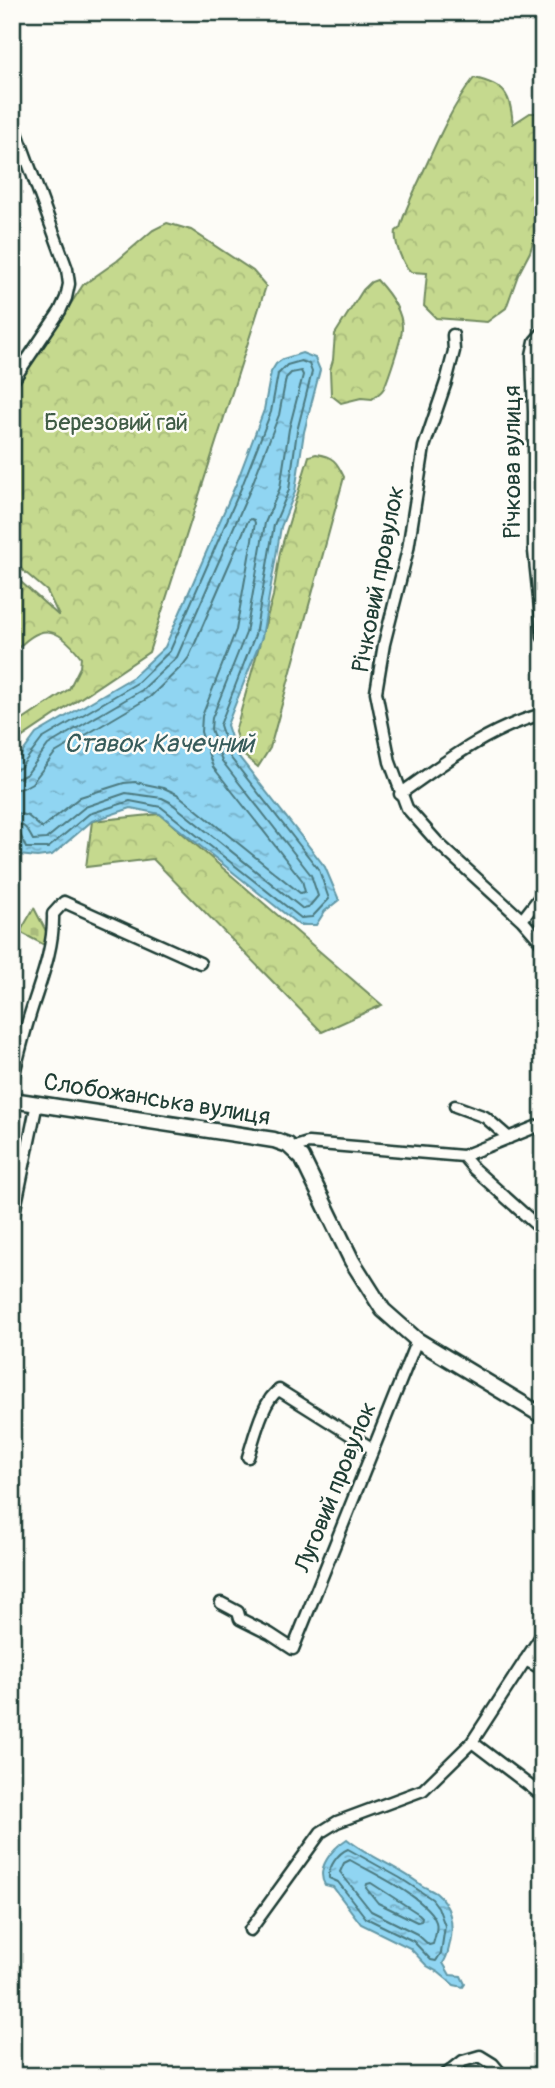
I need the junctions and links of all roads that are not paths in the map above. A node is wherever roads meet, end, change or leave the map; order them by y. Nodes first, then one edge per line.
1 (12, 119) edge
2 (543, 332) edge
3 (453, 334) dead end
4 (12, 382) edge
5 (543, 637) edge
6 (542, 712) edge
7 (400, 794) junction
8 (543, 893) edge
9 (522, 920) junction
10 (543, 944) edge
11 (200, 963) dead end
12 (12, 1082) edge
13 (12, 1100) edge
14 (37, 1103) junction
15 (455, 1106) dead end
16 (543, 1124) edge
17 (509, 1138) junction
18 (292, 1147) junction
19 (463, 1156) junction
20 (12, 1223) edge
21 (543, 1231) edge
22 (417, 1340) junction
23 (543, 1416) edge
24 (373, 1449) junction
25 (247, 1457) dead end
26 (221, 1603) dead end
27 (543, 1633) edge
28 (525, 1660) junction
29 (543, 1669) edge
30 (472, 1742) junction
31 (543, 1796) edge
32 (250, 1930) dead end
33 (444, 2076) edge
34 (503, 2076) edge

1 - 4 street
2 - 5 street, Річкова вулиця
3 - 7 street, Річковий провулок
6 - 7 street
7 - 9 street, Річковий провулок
8 - 9 street
9 - 10 street, Річковий провулок
11 - 12 street
13 - 14 street, Слобожанська вулиця
14 - 18 street, Слобожанська вулиця
14 - 20 street
15 - 17 street
16 - 17 street
17 - 19 street
18 - 19 street
18 - 22 street, Слобожанська вулиця
19 - 21 street
22 - 23 street, Слобожанська вулиця
22 - 24 street, Луговий провулок
24 - 25 street
24 - 26 street, Луговий провулок
27 - 28 street
28 - 29 street
28 - 30 street
30 - 31 street
30 - 32 street
33 - 34 street

